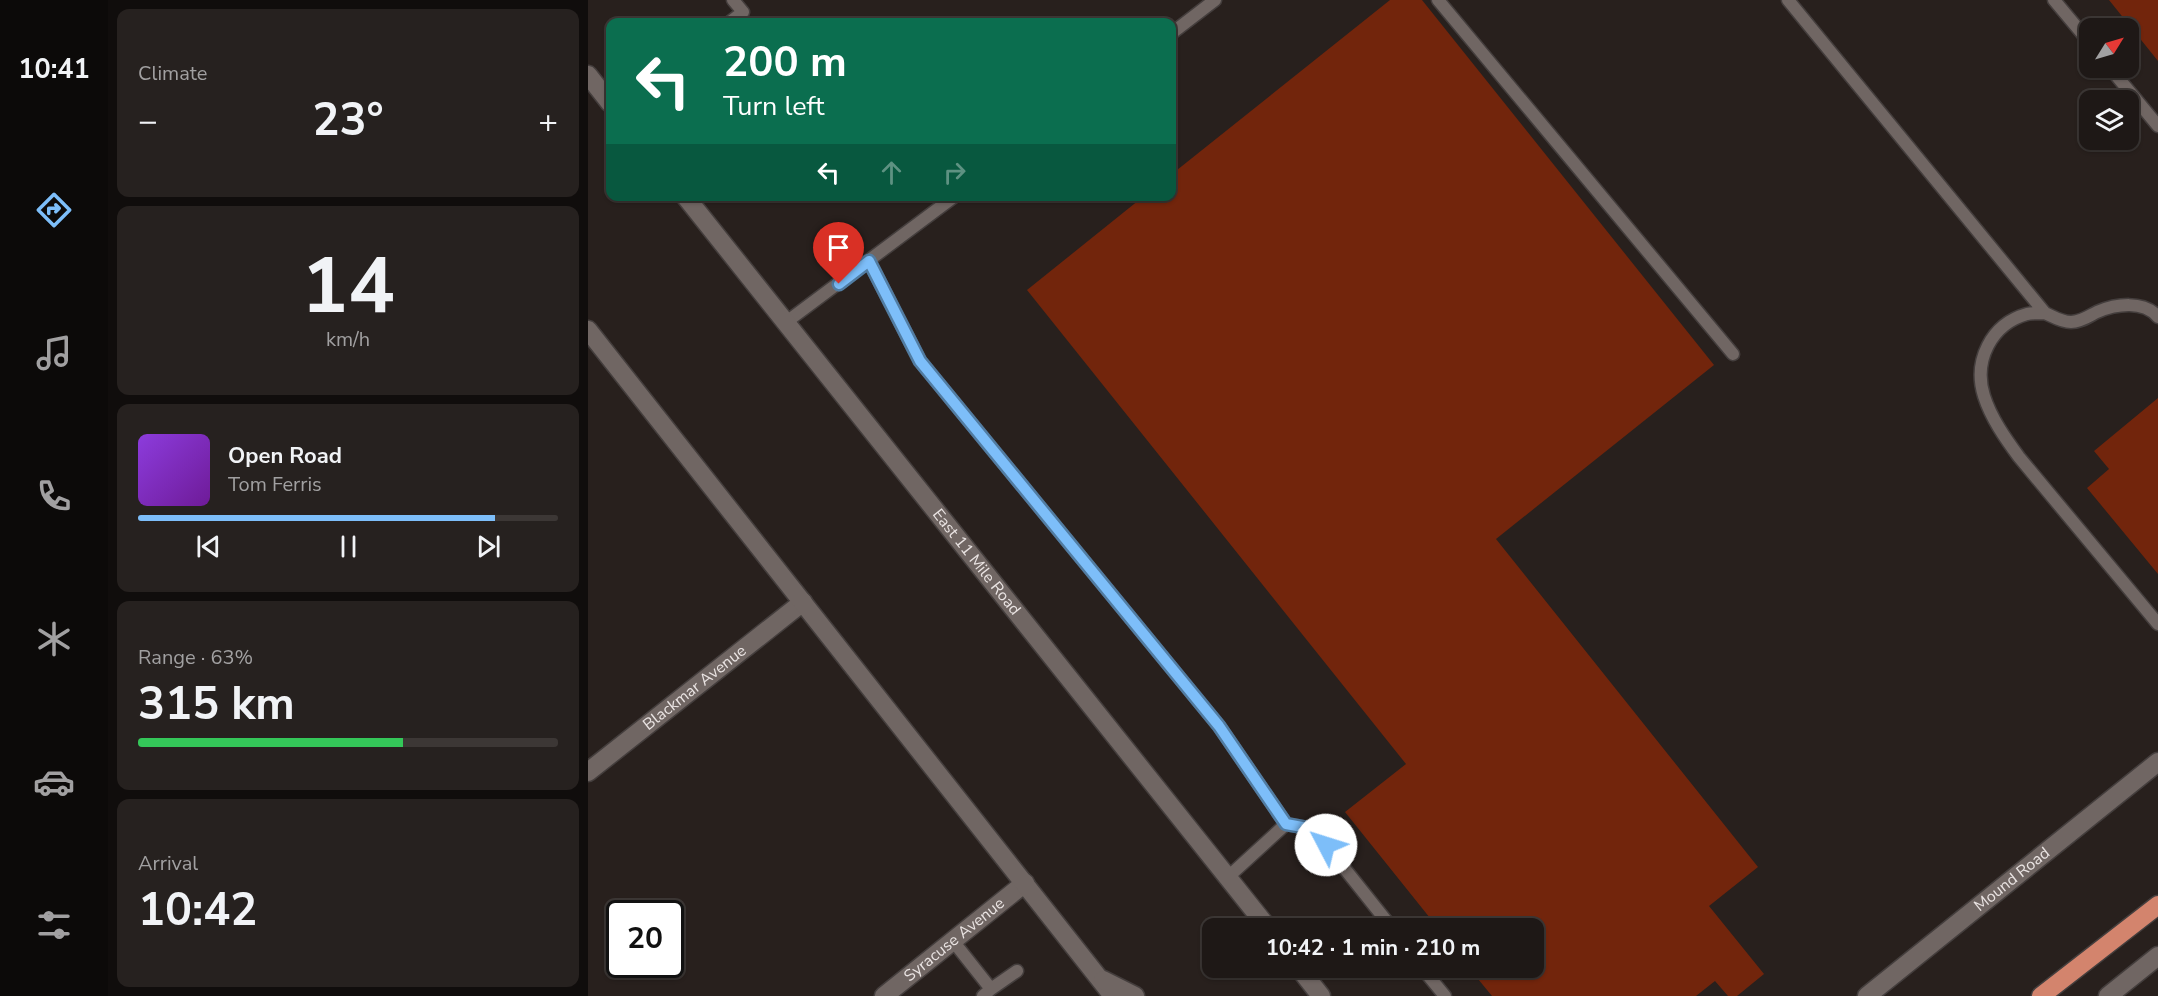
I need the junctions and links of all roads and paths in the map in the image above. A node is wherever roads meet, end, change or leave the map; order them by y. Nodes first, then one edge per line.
1 (734, 0) edge
2 (1215, 0) edge
3 (1438, 0) edge
4 (1788, 0) edge
5 (2055, 0) edge
6 (735, 18) edge
7 (2079, 29) edge
8 (1176, 30) edge
9 (588, 75) edge
10 (2118, 78) edge
11 (606, 98) edge
12 (2158, 126) edge
13 (689, 201) edge
14 (948, 201) edge
15 (869, 261) junction
16 (2045, 313) junction
17 (2158, 317) edge
18 (785, 322) junction
19 (588, 330) edge
20 (1733, 354) dead end
21 (803, 602) junction
22 (2158, 624) edge
23 (2158, 762) edge
24 (588, 772) edge
25 (1286, 824) junction
26 (1227, 878) junction
27 (1025, 883) junction
28 (2158, 905) edge
29 (1260, 918) edge
30 (1384, 918) edge
31 (953, 941) junction
32 (2158, 956) edge
33 (1017, 971) dead end
34 (1099, 978) junction
35 (1307, 978) edge
36 (1430, 978) edge
37 (987, 992) edge
38 (884, 996) edge
39 (1113, 996) edge
40 (1135, 996) edge
41 (1321, 996) edge
42 (1444, 996) edge
43 (1867, 996) edge
44 (2041, 996) edge
45 (2108, 996) edge

1 - 6 lane
2 - 8 lane
3 - 20 lane
4 - 16 lane
5 - 7 lane
9 - 11 main road
10 - 12 lane
13 - 18 main road, East 11 Mile Road
14 - 15 lane
15 - 18 lane
15 - 25 lane
16 - 17 lane
16 - 22 lane
18 - 26 main road, East 11 Mile Road
19 - 21 main road
21 - 24 main road, Blackmar Avenue
21 - 27 main road
23 - 43 main road, Mound Road
25 - 26 lane
25 - 30 lane
26 - 29 main road, East 11 Mile Road
27 - 31 main road, Syracuse Avenue
27 - 34 main road
28 - 44 highway
31 - 37 lane
31 - 38 main road, Syracuse Avenue
32 - 45 main road
33 - 37 lane
34 - 39 main road
34 - 40 main road
35 - 41 main road
36 - 42 lane

